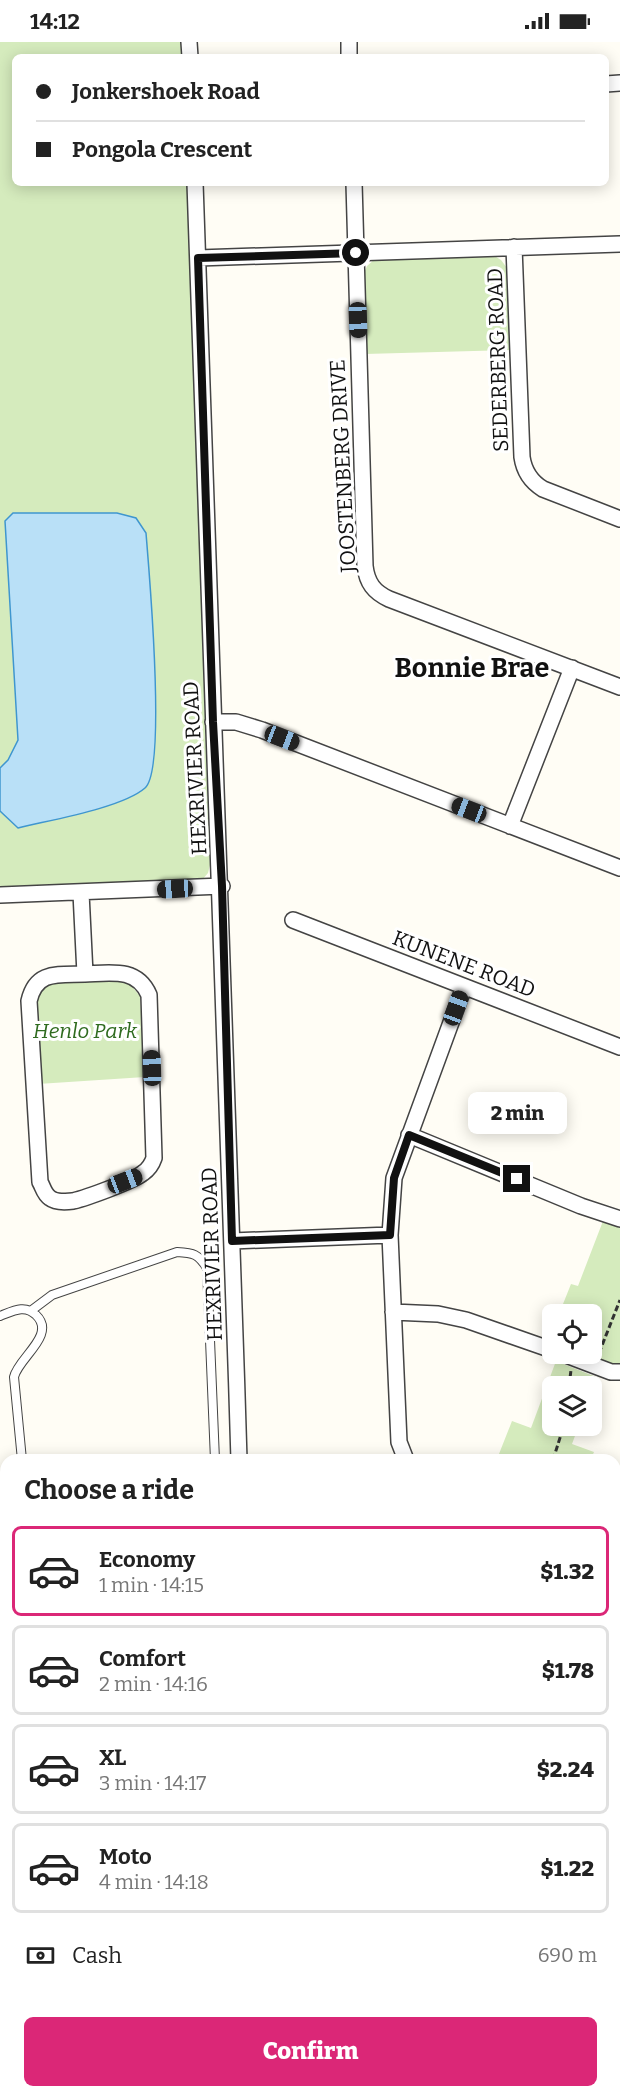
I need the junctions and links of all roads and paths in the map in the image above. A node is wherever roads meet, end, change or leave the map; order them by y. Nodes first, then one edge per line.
1 (195, 186) edge
2 (354, 186) edge
3 (620, 244) edge
4 (514, 248) junction
5 (356, 253) junction
6 (198, 258) junction
7 (620, 519) edge
8 (572, 668) junction
9 (620, 687) edge
10 (213, 722) junction
11 (510, 826) junction
12 (620, 868) edge
13 (222, 886) junction
14 (81, 893) junction
15 (0, 895) edge
16 (293, 920) dead end
17 (85, 974) junction
18 (464, 987) junction
19 (620, 1047) edge
20 (409, 1135) junction
21 (620, 1219) edge
22 (390, 1235) junction
23 (232, 1241) junction
24 (620, 1300) edge
25 (32, 1310) junction
26 (393, 1312) junction
27 (0, 1316) edge
28 (542, 1347) edge
29 (602, 1350) edge
30 (591, 1364) edge
31 (620, 1372) edge
32 (561, 1436) edge
33 (21, 1454) edge
34 (215, 1454) edge
35 (239, 1454) edge
36 (404, 1454) edge
37 (555, 1454) edge

1 - 6 street, HEXRIVIER ROAD
2 - 5 street, JOOSTENBERG DRIVE
3 - 4 street
4 - 5 street
4 - 7 street, SEDERBERG ROAD
5 - 6 street
5 - 8 street, JOOSTENBERG DRIVE
6 - 10 street, HEXRIVIER ROAD
8 - 9 street, JOOSTENBERG DRIVE
8 - 11 street
10 - 11 street
10 - 13 street, HEXRIVIER ROAD
11 - 12 street
13 - 14 street
13 - 23 street, HEXRIVIER ROAD
14 - 15 street
14 - 17 street
16 - 18 street, KUNENE ROAD
17 - 17 street
18 - 19 street, KUNENE ROAD
18 - 20 street
20 - 21 street
20 - 22 street
22 - 23 street
22 - 26 street
23 - 35 street, HEXRIVIER ROAD
24 - 29 path
25 - 27 lane
25 - 33 lane
25 - 34 lane
26 - 28 street
26 - 36 street
30 - 31 street
32 - 37 path

